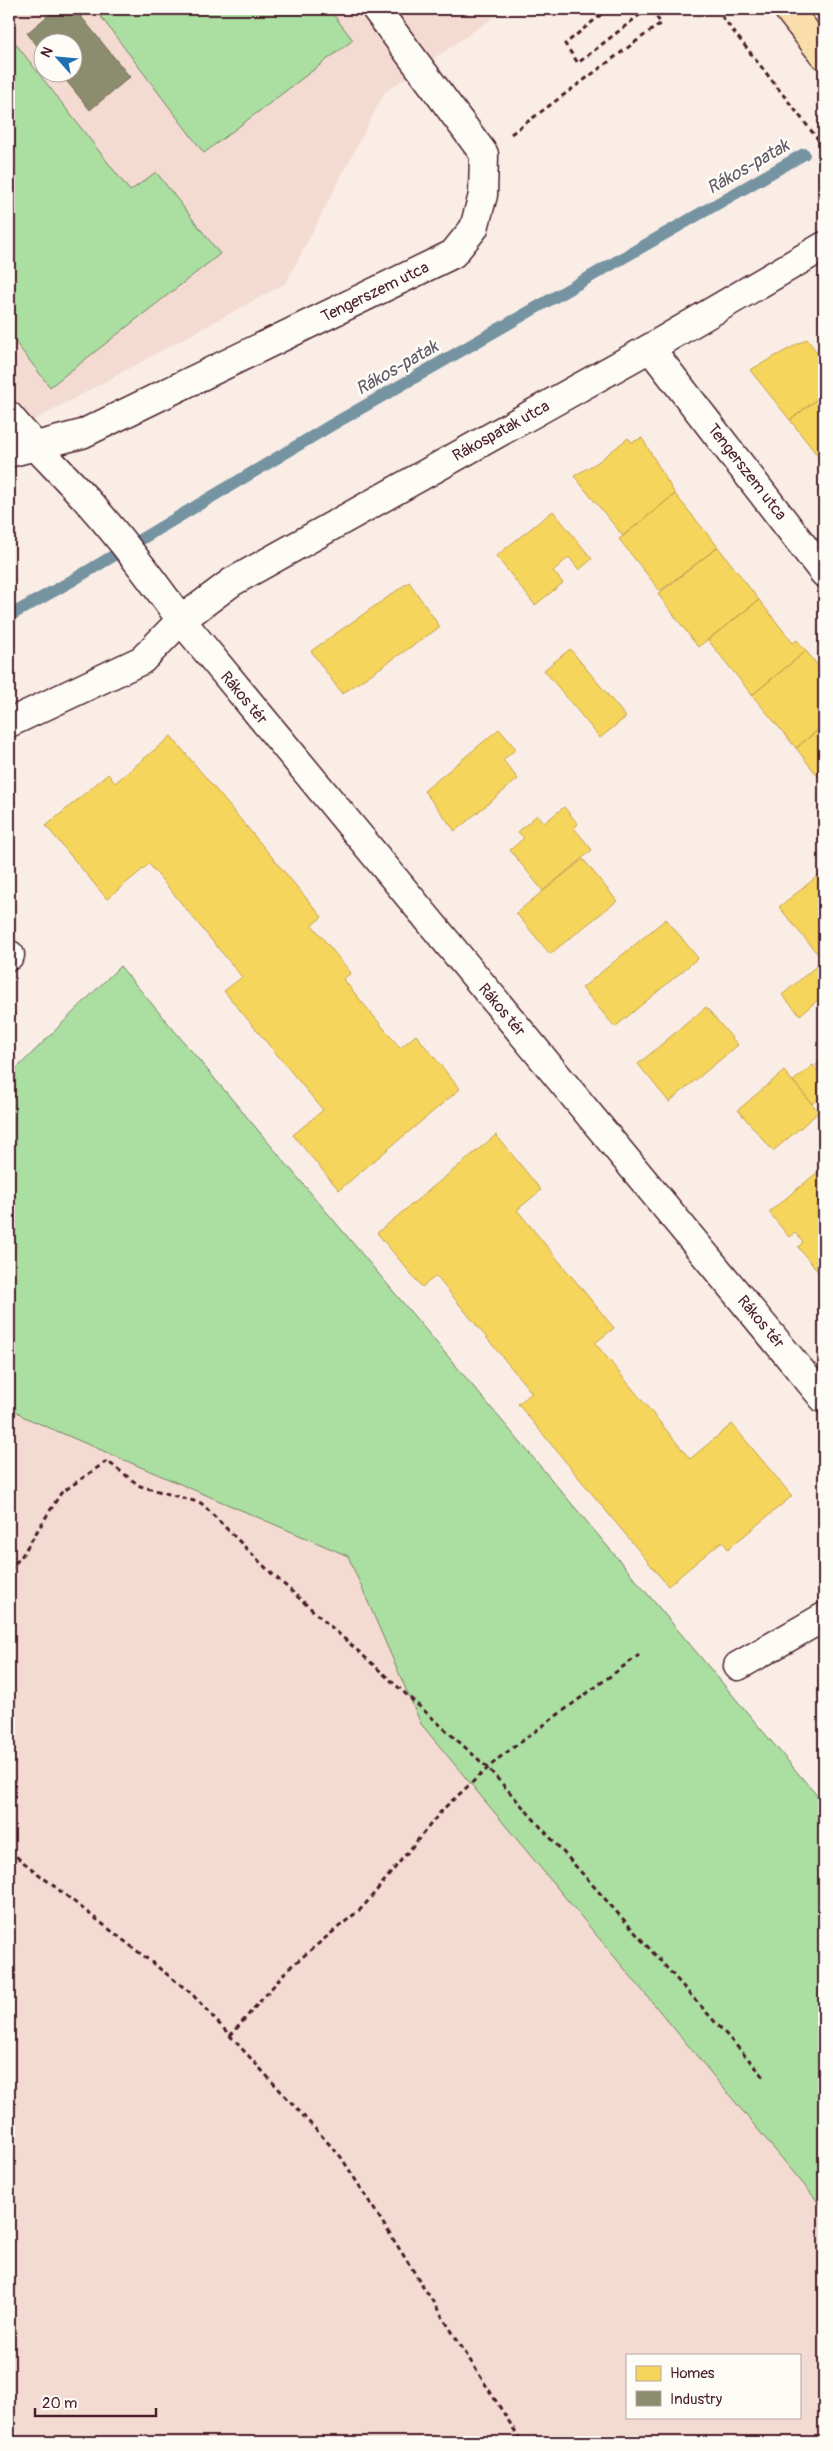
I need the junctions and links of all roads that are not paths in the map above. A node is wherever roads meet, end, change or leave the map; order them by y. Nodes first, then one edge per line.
1 (376, 9) edge
2 (788, 9) edge
3 (824, 55) edge
4 (824, 246) edge
5 (650, 348) junction
6 (9, 416) edge
7 (21, 450) edge
8 (824, 573) edge
9 (181, 620) junction
10 (9, 723) edge
11 (824, 1399) edge
12 (824, 1617) edge
13 (738, 1666) dead end

1 - 7 street, Tengerszem utca
2 - 3 main road
4 - 5 street, Rákospatak utca
5 - 8 street, Tengerszem utca
5 - 9 street, Rákospatak utca
6 - 7 street, Rákos tér
7 - 9 street, Rákos tér
9 - 10 street
9 - 11 street, Rákos tér
12 - 13 street

